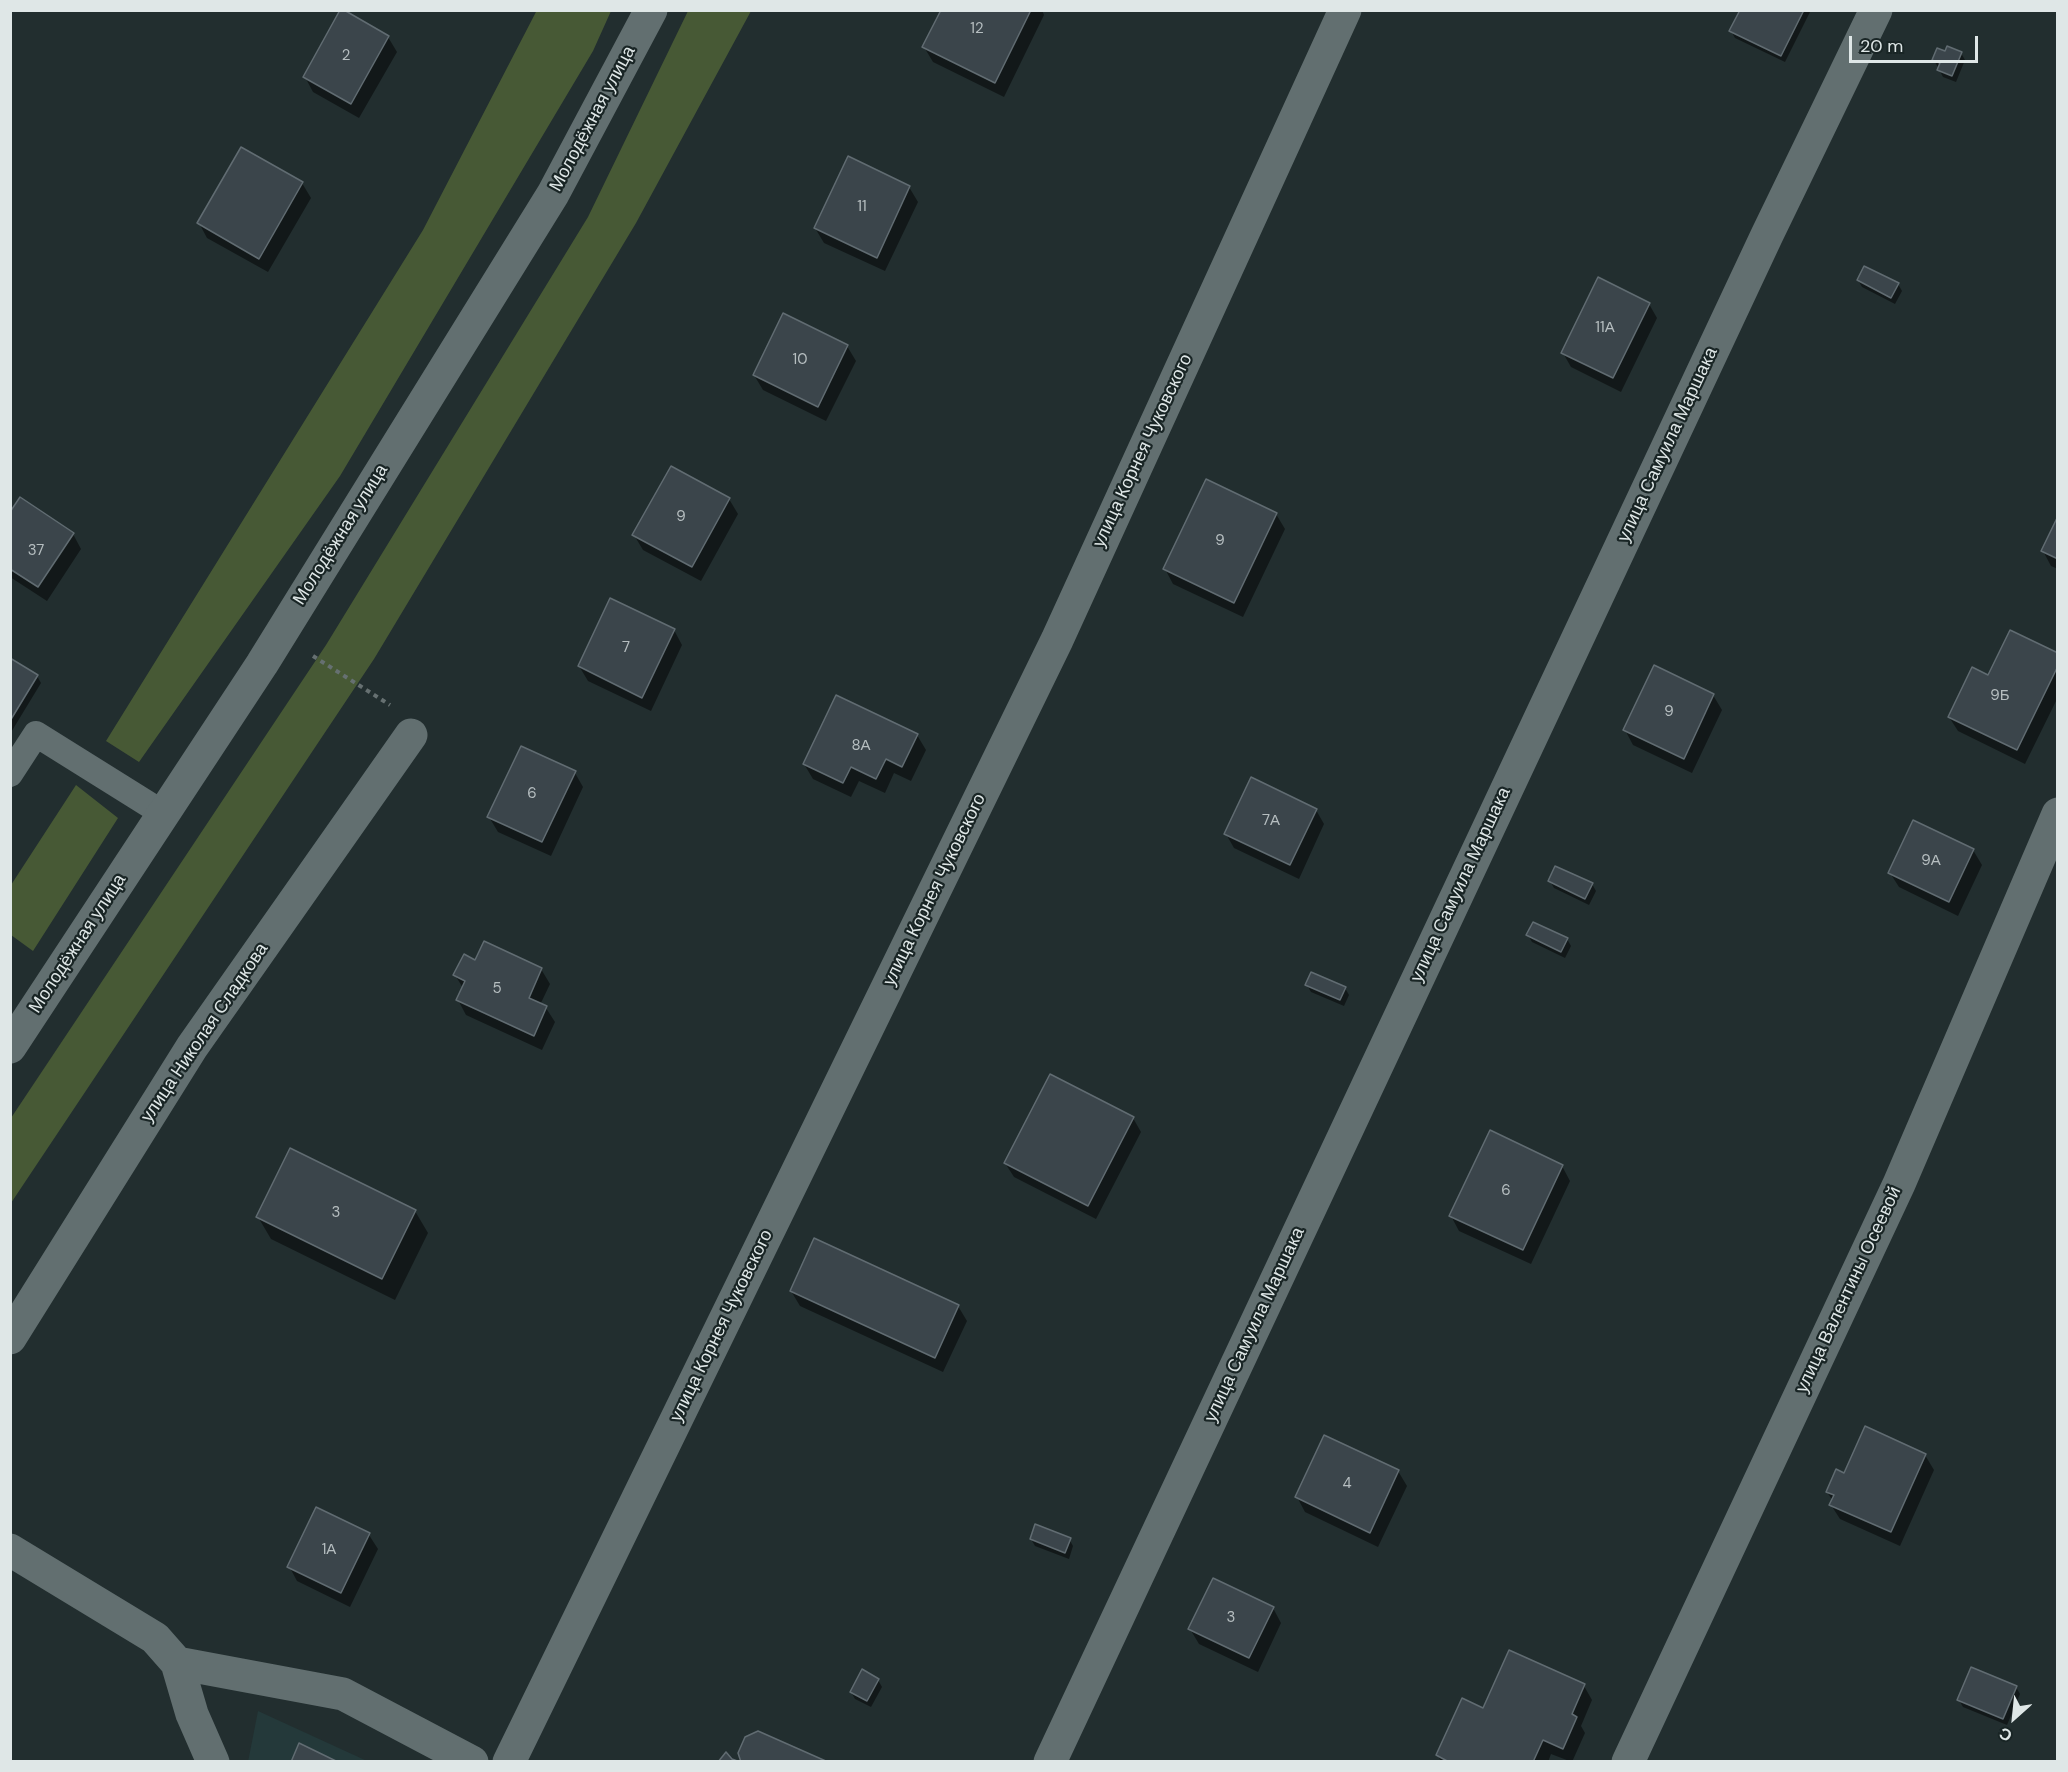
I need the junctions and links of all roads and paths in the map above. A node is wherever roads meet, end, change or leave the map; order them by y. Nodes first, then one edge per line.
1 (651, 10) edge
2 (1345, 10) edge
3 (1876, 10) edge
4 (279, 634) junction
5 (390, 705) dead end
6 (411, 735) dead end
7 (10, 774) edge
8 (164, 814) junction
9 (2058, 814) edge
10 (12, 1040) edge
11 (10, 1338) edge
12 (10, 1550) edge
13 (177, 1663) junction
14 (213, 1761) edge
15 (472, 1761) edge
16 (509, 1761) edge
17 (1050, 1761) edge
18 (1628, 1761) edge

1 - 4 street, Молодёжная улица
2 - 16 street, улица Корнея Чуковского
3 - 17 street, улица Самуила Маршака
4 - 5 path
4 - 8 street, Молодёжная улица
6 - 11 street, улица Николая Сладкова
7 - 8 lane
8 - 10 street, Молодёжная улица
9 - 18 street, улица Валентины Осеевой
12 - 13 street
13 - 14 street
13 - 15 street

